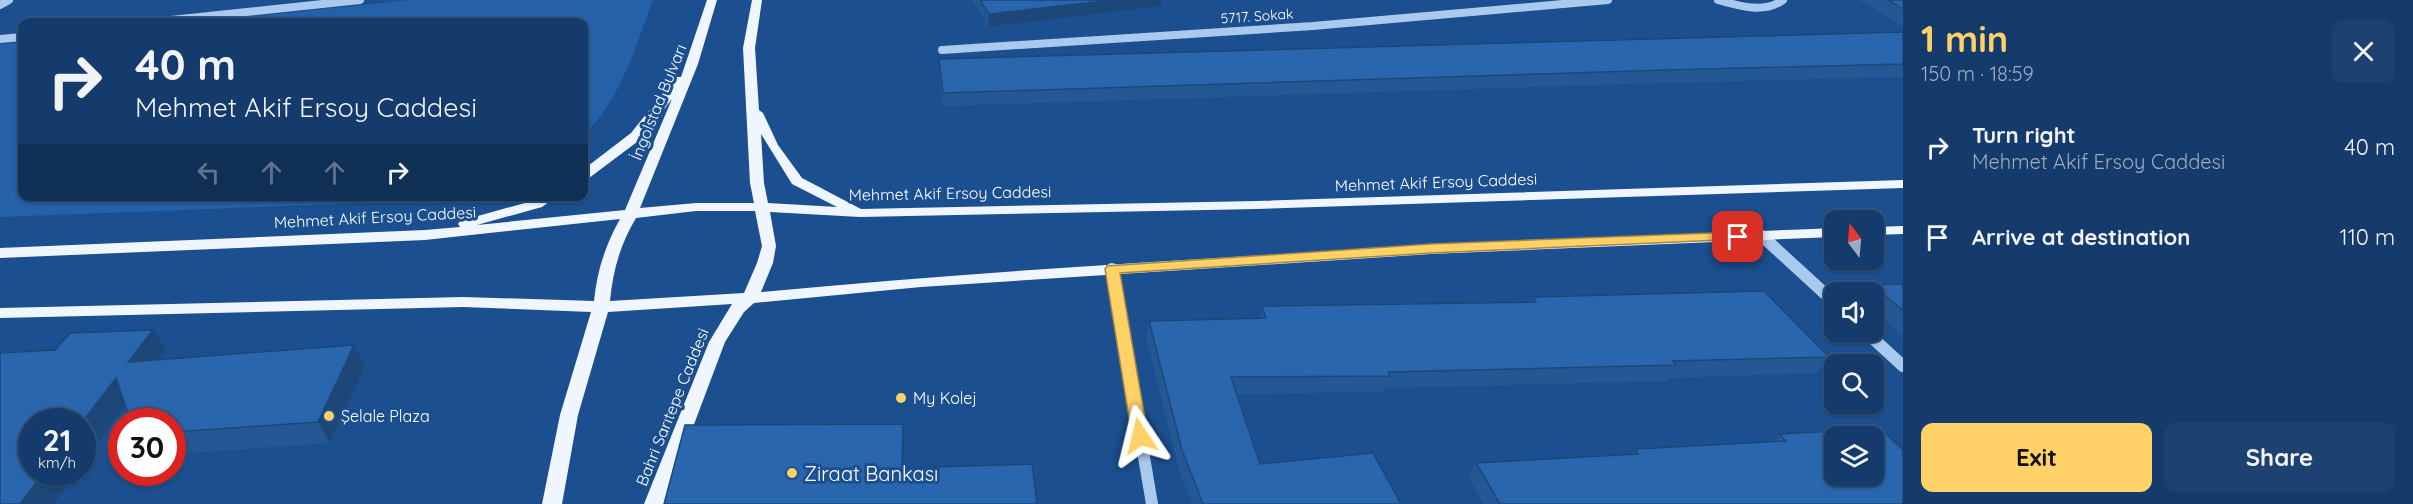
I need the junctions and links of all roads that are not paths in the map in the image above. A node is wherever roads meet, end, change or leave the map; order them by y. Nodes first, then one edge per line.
1 (9, 0) edge
2 (360, 0) edge
3 (712, 0) edge
4 (757, 0) edge
5 (1608, 0) edge
6 (1718, 0) edge
7 (1783, 0) edge
8 (0, 4) edge
9 (190, 18) edge
10 (18, 37) edge
11 (0, 39) edge
12 (942, 50) dead end
13 (693, 64) junction
14 (754, 107) junction
15 (588, 172) edge
16 (1903, 184) edge
17 (542, 201) edge
18 (760, 207) junction
19 (860, 213) junction
20 (630, 215) junction
21 (1903, 230) edge
22 (1884, 231) edge
23 (1824, 233) edge
24 (425, 235) junction
25 (1762, 236) junction
26 (0, 253) edge
27 (1112, 269) junction
28 (1824, 293) edge
29 (750, 298) junction
30 (601, 307) junction
31 (0, 313) edge
32 (1877, 342) edge
33 (1903, 366) edge
34 (552, 504) edge
35 (654, 504) edge
36 (1152, 504) edge

1 - 8 street
2 - 9 street
3 - 13 main road, İngolstad Bulvarı
4 - 14 main road
5 - 12 street, 5717. Sokak
6 - 7 street
10 - 11 street
13 - 15 main road
13 - 20 main road, İngolstad Bulvarı
14 - 18 main road
14 - 19 main road
16 - 19 main road, Mehmet Akif Ersoy Caddesi
17 - 24 main road
18 - 19 main road, Mehmet Akif Ersoy Caddesi
18 - 20 main road, Mehmet Akif Ersoy Caddesi
18 - 29 main road, Bahri Sarıtepe Caddesi
20 - 24 main road, Mehmet Akif Ersoy Caddesi
20 - 30 main road, İngolstad Bulvarı
21 - 22 main road
23 - 25 main road
24 - 26 main road, Mehmet Akif Ersoy Caddesi
25 - 27 main road
25 - 28 street
27 - 29 main road
27 - 36 street
29 - 30 main road
29 - 35 main road, Bahri Sarıtepe Caddesi
30 - 31 main road
30 - 34 main road
32 - 33 street

